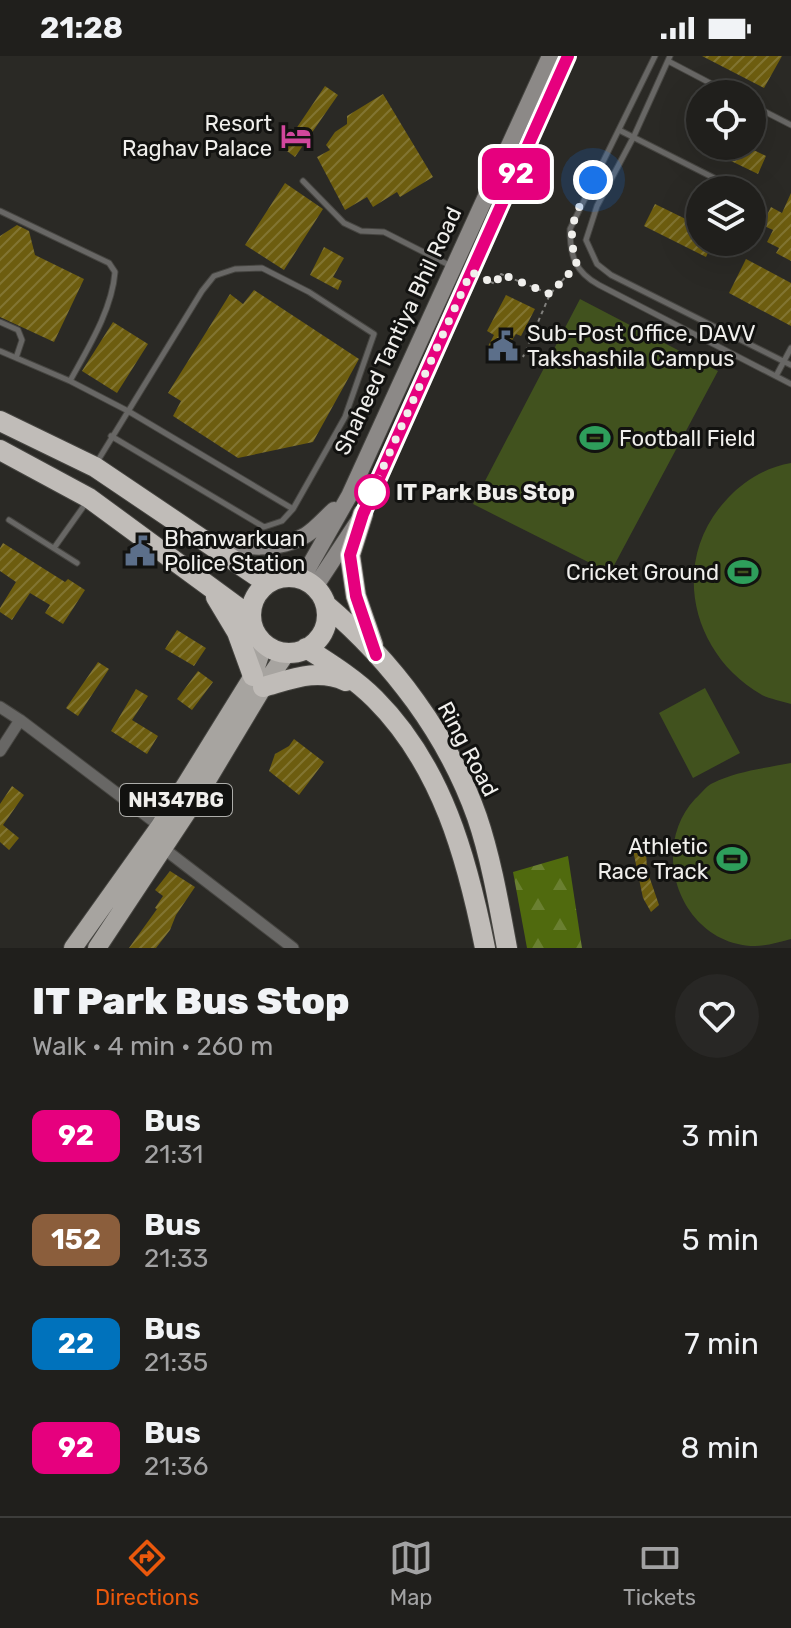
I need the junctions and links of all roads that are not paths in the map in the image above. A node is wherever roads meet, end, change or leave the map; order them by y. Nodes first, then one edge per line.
1 (550, 56) edge
2 (568, 56) edge
3 (655, 56) edge
4 (669, 58) edge
5 (707, 80) edge
6 (766, 112) edge
7 (791, 125) edge
8 (619, 130) junction
9 (634, 136) junction
10 (711, 176) edge
11 (303, 181) dead end
12 (0, 211) edge
13 (453, 267) junction
14 (471, 272) junction
15 (0, 322) edge
16 (791, 348) edge
17 (0, 351) edge
18 (16, 358) junction
19 (784, 361) junction
20 (791, 365) edge
21 (776, 376) junction
22 (70, 381) junction
23 (791, 384) edge
24 (128, 411) junction
25 (0, 421) edge
26 (111, 436) junction
27 (0, 450) edge
28 (95, 467) junction
29 (349, 496) junction
30 (89, 498) junction
31 (293, 509) junction
32 (363, 514) junction
33 (9, 520) dead end
34 (208, 541) junction
35 (54, 548) junction
36 (77, 563) dead end
37 (267, 583) junction
38 (308, 583) junction
39 (207, 584) junction
40 (326, 605) junction
41 (251, 617) junction
42 (264, 643) junction
43 (296, 650) junction
44 (376, 655) junction
45 (258, 681) junction
46 (0, 707) edge
47 (20, 720) junction
48 (0, 751) edge
49 (445, 805) junction
50 (160, 826) junction
51 (163, 848) junction
52 (73, 948) edge
53 (97, 948) edge
54 (293, 948) edge
55 (485, 948) edge
56 (507, 948) edge

1 - 13 main road, Shaheed Tantiya Bhil Road
2 - 14 main road
3 - 8 lane
4 - 5 lane
4 - 9 lane
6 - 7 lane
8 - 9 lane
8 - 21 lane
9 - 10 lane
9 - 19 lane
11 - 13 lane
12 - 22 lane
13 - 14 main road
13 - 29 main road, Shaheed Tantiya Bhil Road
14 - 32 main road
15 - 18 lane
16 - 19 lane
17 - 18 lane
18 - 22 lane
19 - 20 lane
19 - 21 lane
21 - 23 lane
22 - 24 lane
24 - 26 lane
24 - 31 lane
24 - 31 lane
25 - 28 highway
26 - 28 lane
26 - 31 lane
27 - 30 highway
28 - 34 highway
29 - 34 main road
29 - 38 main road, Shaheed Tantiya Bhil Road
30 - 35 lane
30 - 39 highway
32 - 38 main road
32 - 44 highway
33 - 35 lane
34 - 37 highway
35 - 36 lane
37 - 38 highway
37 - 41 highway
38 - 40 highway
39 - 41 highway
39 - 45 highway
40 - 43 highway
40 - 44 highway, Ring Road
41 - 42 highway
42 - 43 highway
42 - 45 main road, NH347BG
43 - 45 main road, NH347BG
43 - 49 highway
44 - 56 highway, Ring Road
45 - 49 highway
45 - 50 main road, NH347BG
45 - 51 main road, NH347BG
46 - 47 street
47 - 48 street
47 - 50 street
49 - 55 highway
50 - 52 main road, NH347BG
51 - 53 main road, NH347BG
51 - 54 street

